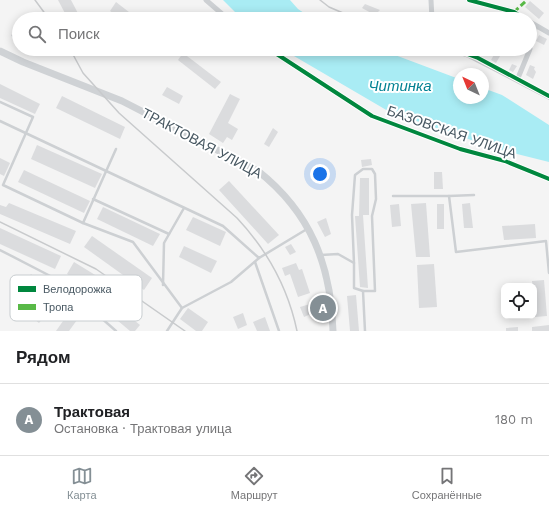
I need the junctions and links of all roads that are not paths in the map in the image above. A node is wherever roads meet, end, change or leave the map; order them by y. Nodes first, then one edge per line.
1 (206, 0) edge
2 (431, 0) edge
3 (469, 0) edge
4 (220, 12) edge
5 (432, 12) edge
6 (514, 12) edge
7 (537, 27) edge
8 (549, 33) edge
9 (0, 51) edge
10 (280, 56) edge
11 (473, 56) edge
12 (527, 56) edge
13 (518, 78) junction
14 (549, 96) edge
15 (0, 102) edge
16 (0, 121) edge
17 (26, 133) junction
18 (116, 149) dead end
19 (105, 170) junction
20 (549, 179) edge
21 (474, 195) dead end
22 (393, 196) dead end
23 (449, 196) junction
24 (93, 199) junction
25 (184, 208) junction
26 (83, 223) junction
27 (308, 228) junction
28 (169, 234) junction
29 (0, 250) edge
30 (321, 255) junction
31 (259, 258) junction
32 (254, 262) junction
33 (354, 263) junction
34 (549, 273) edge
35 (48, 275) edge
36 (163, 286) junction
37 (363, 291) junction
38 (182, 308) junction
39 (105, 321) edge
40 (116, 331) edge
41 (167, 331) edge
42 (279, 331) edge
43 (333, 331) edge
44 (365, 331) edge

1 - 4 street
2 - 5 street
3 - 6 street
7 - 8 street
9 - 27 main road, ТРАКТОВАЯ УЛИЦА
10 - 20 street, БАЗОВСКАЯ УЛИЦА
11 - 13 street
12 - 13 street
13 - 14 street
15 - 17 lane
16 - 17 lane
17 - 19 lane
17 - 26 lane
18 - 19 lane
19 - 24 lane
19 - 25 lane
21 - 23 lane
22 - 23 lane
23 - 34 lane
24 - 26 lane
24 - 28 lane
25 - 28 lane
25 - 31 lane
26 - 36 lane
27 - 30 main road, ТРАКТОВАЯ УЛИЦА
27 - 31 lane
28 - 36 lane
29 - 35 lane
30 - 33 lane
30 - 43 main road, ТРАКТОВАЯ УЛИЦА
31 - 32 lane
32 - 38 lane
32 - 42 lane
33 - 37 lane
33 - 37 lane
36 - 38 lane
37 - 44 lane
38 - 41 lane
39 - 40 lane

